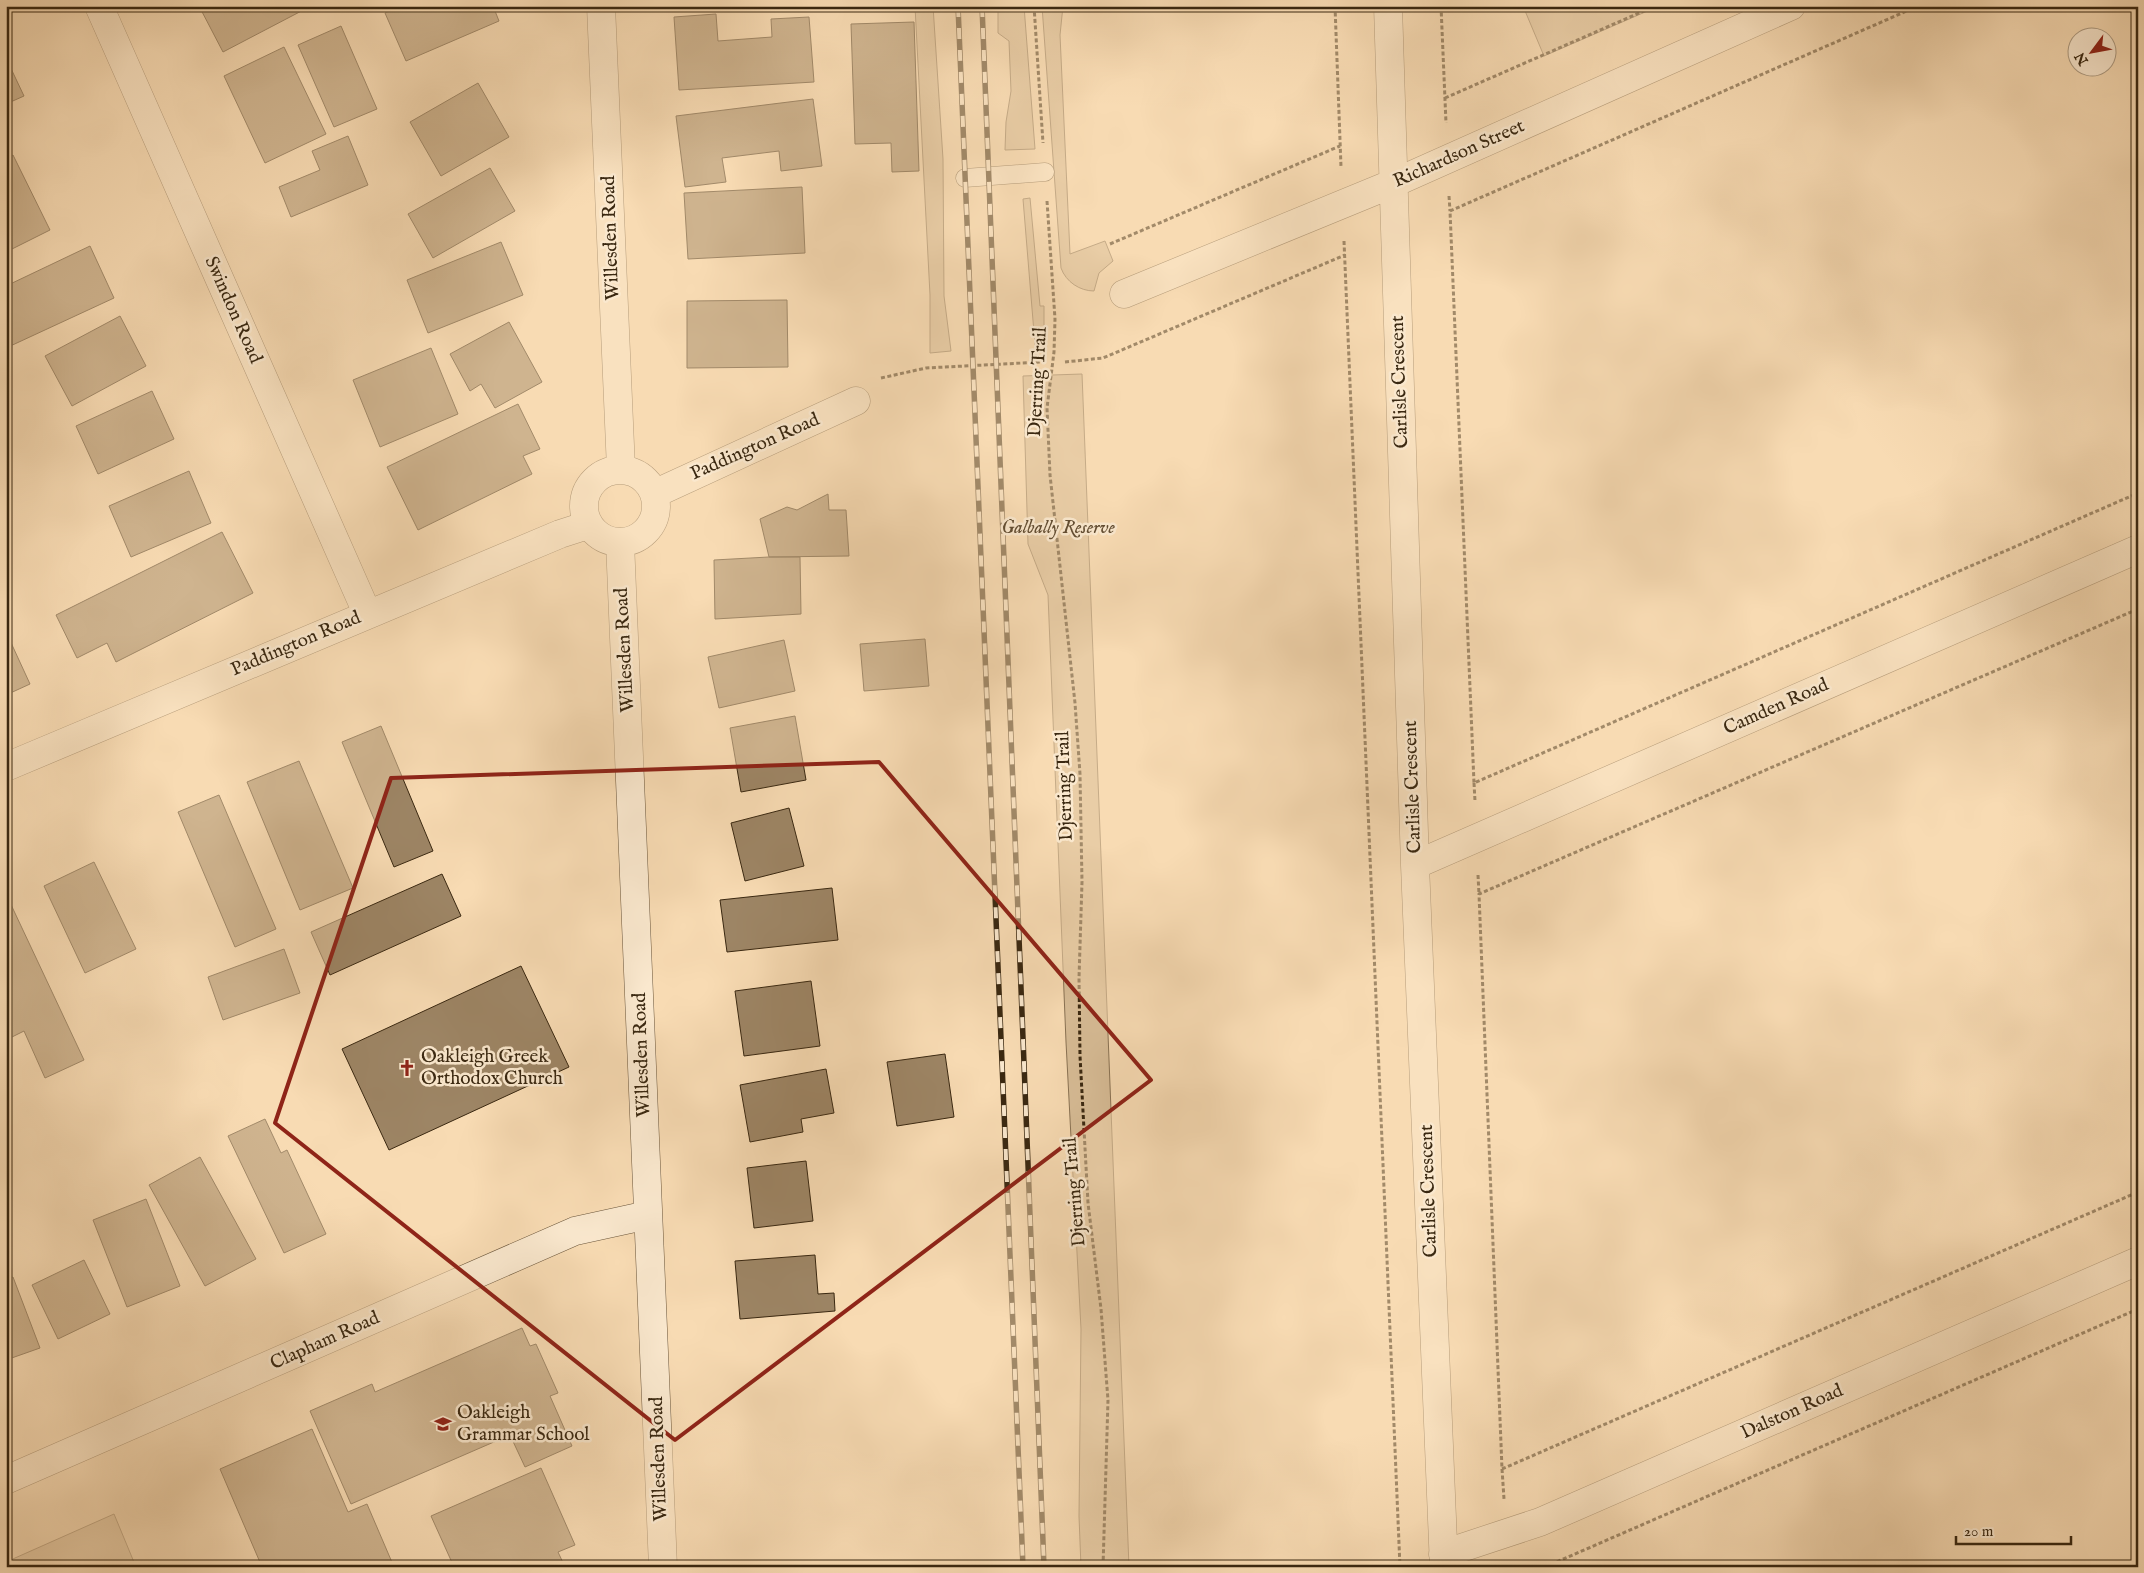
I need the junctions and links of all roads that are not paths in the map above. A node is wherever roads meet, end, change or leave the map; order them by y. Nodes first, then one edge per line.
1 (99, 6) edge
2 (601, 6) edge
3 (1388, 6) edge
4 (1791, 6) edge
5 (1045, 172) road end
6 (964, 178) dead end
7 (1394, 182) junction
8 (1124, 294) dead end
9 (856, 401) road end
10 (621, 469) junction
11 (654, 494) junction
12 (588, 525) junction
13 (620, 542) junction
14 (2138, 550) edge
15 (367, 613) junction
16 (6, 767) edge
17 (1416, 864) junction
18 (648, 1215) junction
19 (2138, 1261) edge
20 (6, 1480) edge
21 (1444, 1560) edge
22 (664, 1567) edge

1 - 15 street, Swindon Road
2 - 10 street, Willesden Road
3 - 7 street, Carlisle Crescent
4 - 7 street, Richardson Street
5 - 6 lane
7 - 8 street, Richardson Street
7 - 17 street, Carlisle Crescent
9 - 11 street, Paddington Road
10 - 11 street
10 - 12 street
11 - 13 street
12 - 13 street
12 - 15 street, Paddington Road
13 - 18 street, Willesden Road
14 - 17 street, Camden Road
15 - 16 street, Paddington Road
17 - 21 street, Carlisle Crescent
18 - 20 street, Clapham Road
18 - 22 street, Willesden Road
19 - 21 street, Dalston Road

